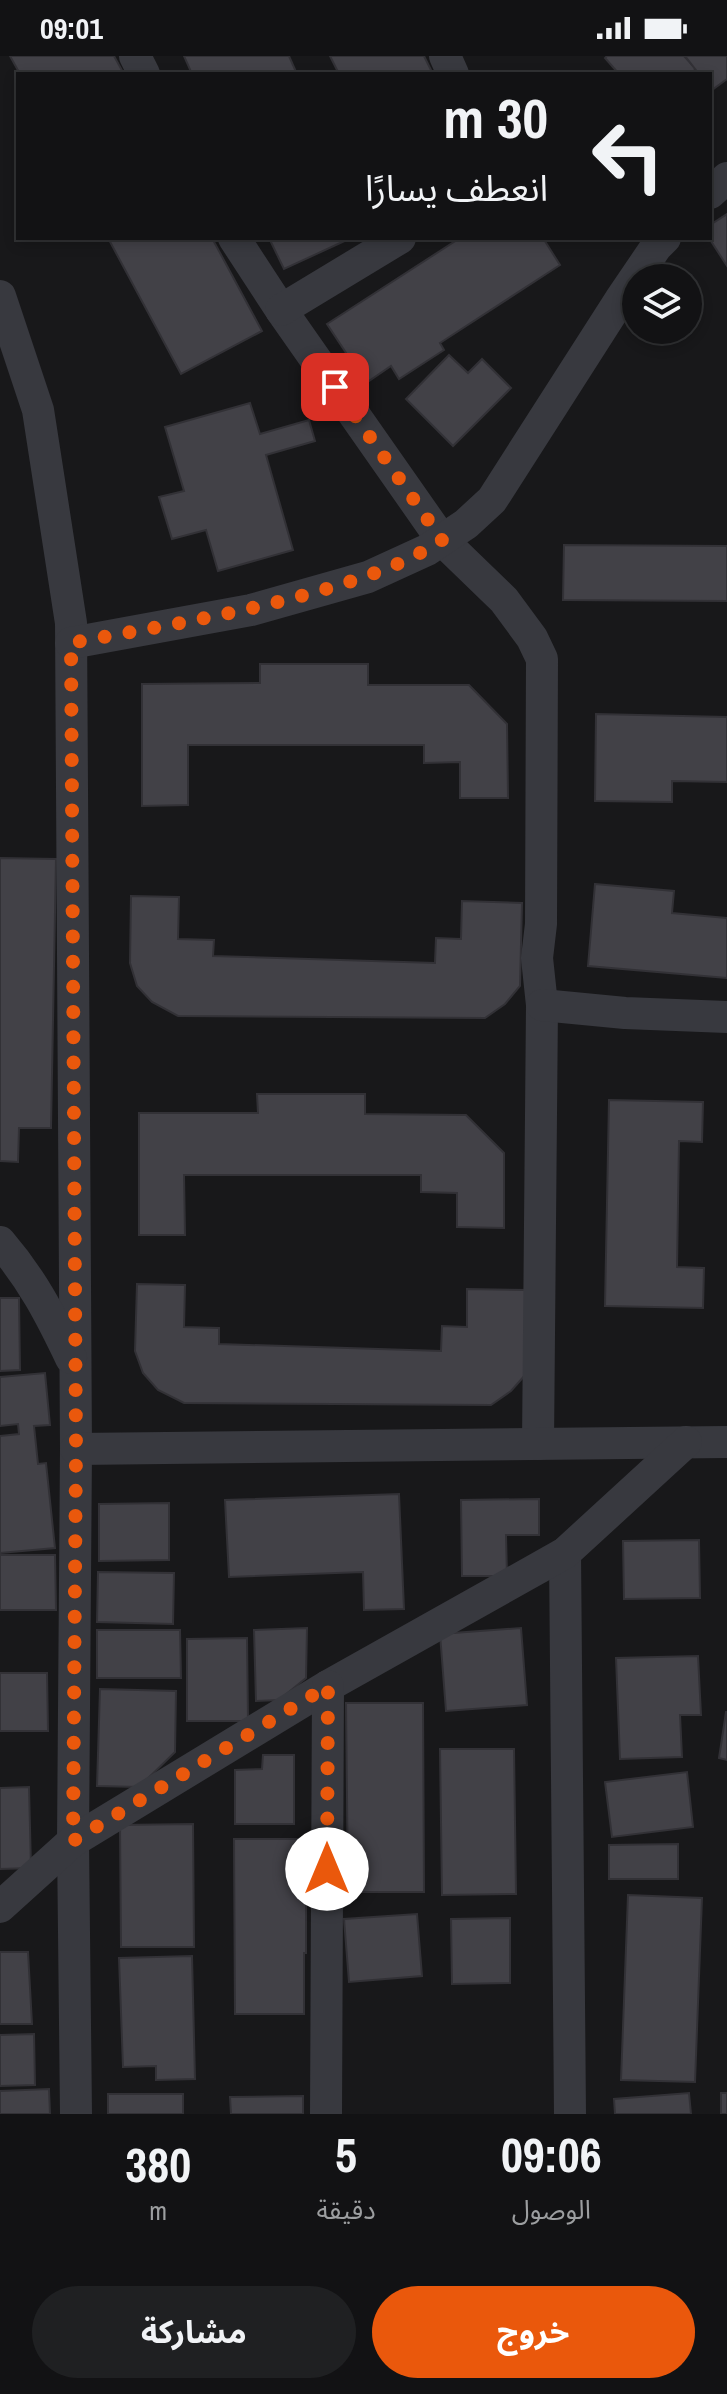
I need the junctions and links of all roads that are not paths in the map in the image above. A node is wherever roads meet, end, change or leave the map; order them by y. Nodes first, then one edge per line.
1 (727, 178) edge
2 (712, 191) edge
3 (235, 240) edge
4 (397, 240) edge
5 (663, 240) edge
6 (0, 296) edge
7 (281, 310) junction
8 (442, 540) junction
9 (71, 643) junction
10 (542, 1005) junction
11 (727, 1017) edge
12 (0, 1242) edge
13 (76, 1367) junction
14 (686, 1442) junction
15 (727, 1442) edge
16 (538, 1444) junction
17 (76, 1449) junction
18 (565, 1553) junction
19 (328, 1686) junction
20 (73, 1841) junction
21 (0, 1907) edge
22 (76, 2114) edge
23 (326, 2114) edge
24 (570, 2114) edge

1 - 2 street
3 - 7 street
4 - 7 street
5 - 8 street
6 - 9 street
7 - 8 street
8 - 9 street
8 - 10 street
9 - 13 street
10 - 11 street
10 - 16 street
12 - 13 street
13 - 17 street
14 - 15 street
14 - 16 street
14 - 18 street
16 - 17 street
17 - 20 street
18 - 19 street
18 - 24 street
19 - 20 street
19 - 23 street
20 - 21 street
20 - 22 street

